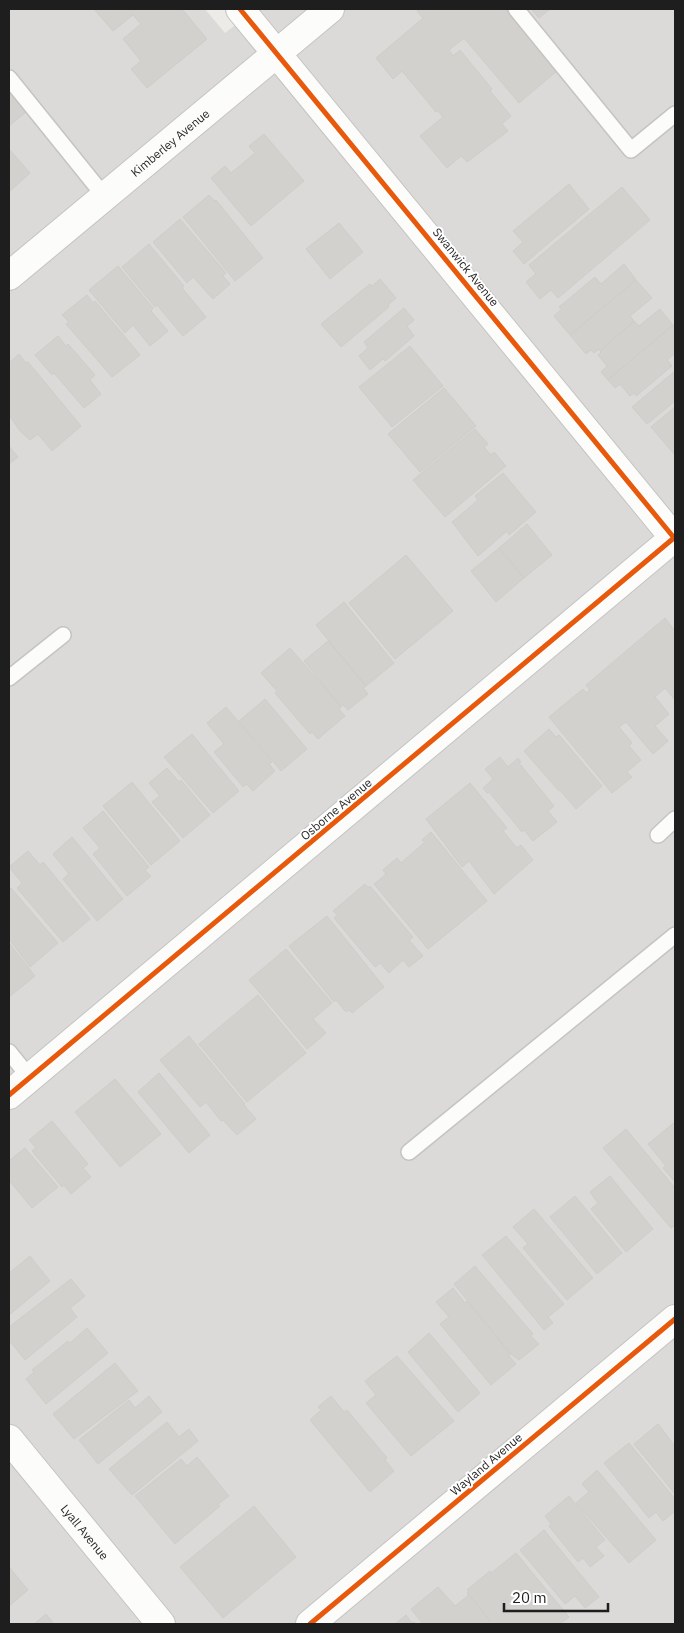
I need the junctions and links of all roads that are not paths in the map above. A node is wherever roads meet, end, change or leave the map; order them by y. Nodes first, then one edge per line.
1 (240, 9) edge
2 (330, 9) edge
3 (516, 9) edge
4 (277, 53) junction
5 (9, 78) edge
6 (675, 114) edge
7 (105, 197) junction
8 (9, 276) edge
9 (675, 538) edge
10 (63, 635) dead end
11 (9, 678) edge
12 (675, 819) edge
13 (658, 835) dead end
14 (675, 935) edge
15 (9, 1052) edge
16 (30, 1078) junction
17 (9, 1096) edge
18 (409, 1152) dead end
19 (675, 1319) edge
20 (9, 1439) edge
21 (161, 1624) edge
22 (310, 1624) edge

1 - 4 street, Swanwick Avenue
2 - 4 street, Kimberley Avenue
3 - 6 lane
4 - 7 street, Kimberley Avenue
4 - 9 street, Swanwick Avenue
5 - 7 lane
7 - 8 street, Kimberley Avenue
9 - 16 street, Osborne Avenue
10 - 11 lane
12 - 13 lane
14 - 18 lane
15 - 16 lane
16 - 17 street, Osborne Avenue
19 - 22 street, Wayland Avenue
20 - 21 street, Lyall Avenue

